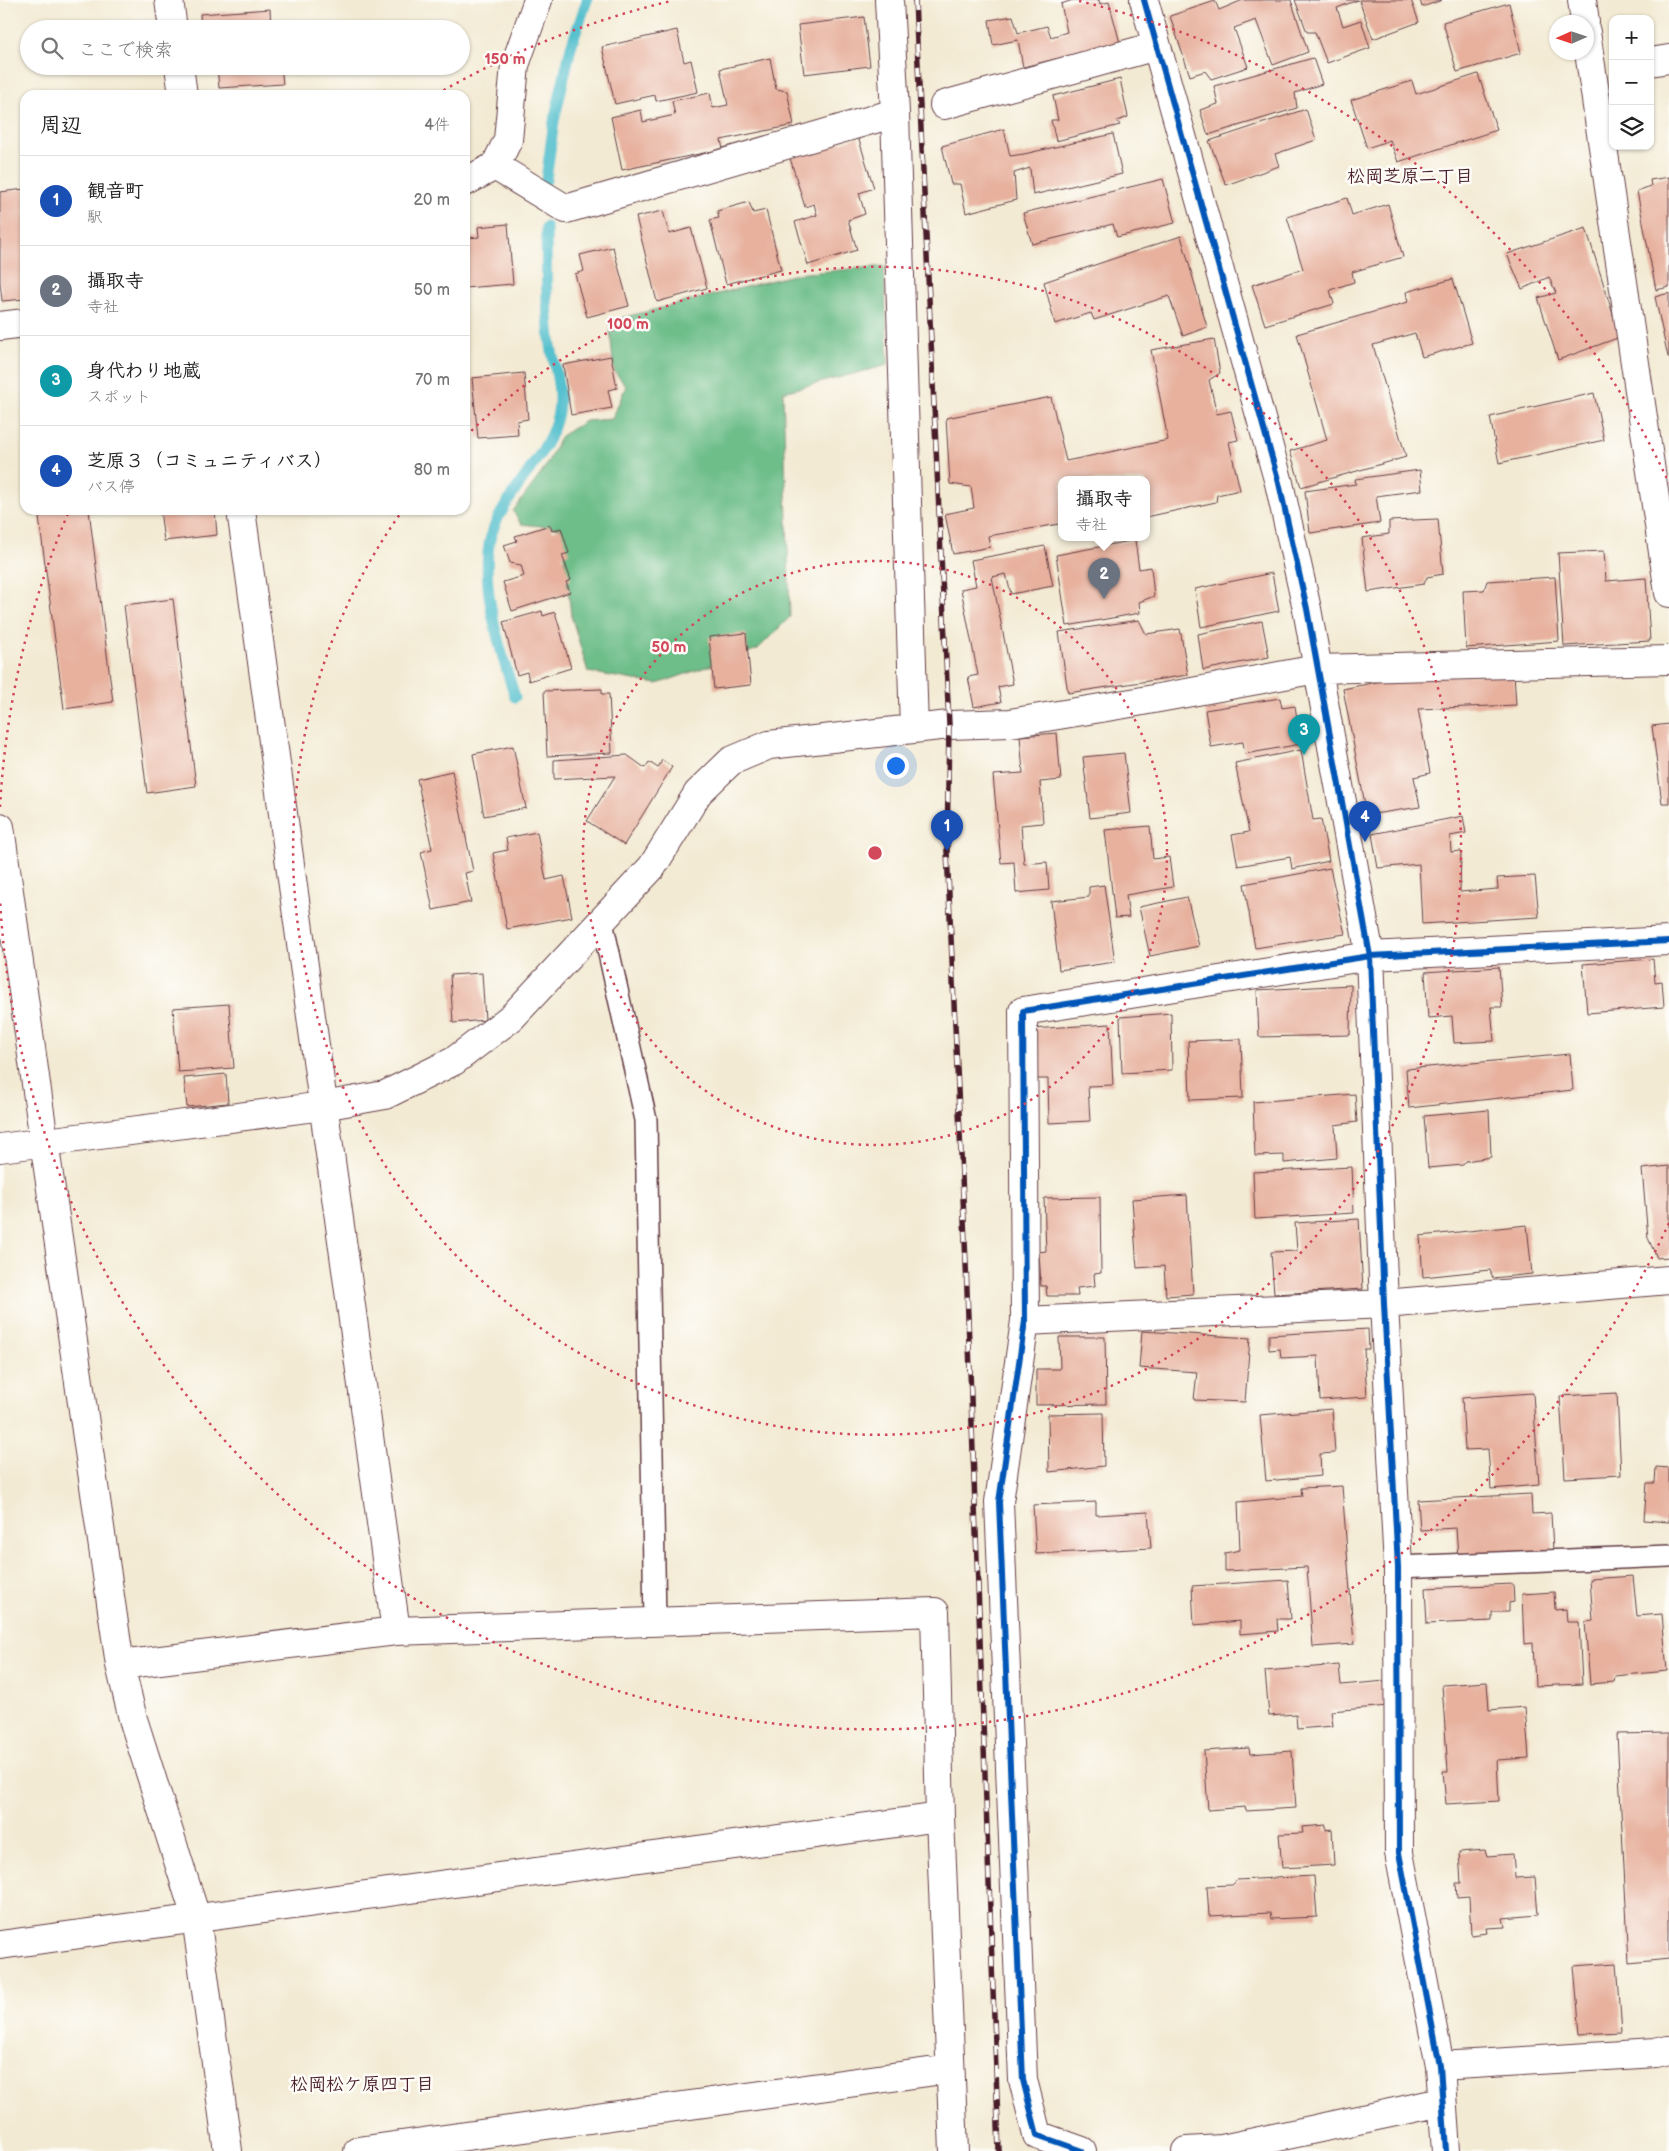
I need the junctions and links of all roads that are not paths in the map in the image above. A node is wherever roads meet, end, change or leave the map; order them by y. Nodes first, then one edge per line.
1 (169, 0) edge
2 (538, 0) edge
3 (889, 0) edge
4 (1144, 0) edge
5 (1582, 0) edge
6 (1584, 15) edge
7 (172, 20) edge
8 (1156, 46) junction
9 (1594, 50) edge
10 (1669, 59) edge
11 (1654, 61) edge
12 (1602, 69) edge
13 (180, 75) edge
14 (182, 90) edge
15 (944, 106) dead end
16 (895, 113) junction
17 (495, 166) junction
18 (470, 179) edge
19 (20, 324) edge
20 (0, 326) edge
21 (242, 515) edge
22 (1669, 593) edge
23 (1669, 660) edge
24 (1317, 669) junction
25 (914, 729) junction
26 (0, 827) edge
27 (602, 922) junction
28 (1669, 941) edge
29 (1370, 956) junction
30 (322, 1106) junction
31 (44, 1141) junction
32 (0, 1148) edge
33 (1669, 1280) edge
34 (1384, 1304) junction
35 (1025, 1320) junction
36 (1669, 1556) edge
37 (1398, 1567) junction
38 (655, 1622) junction
39 (396, 1632) junction
40 (120, 1665) junction
41 (940, 1817) junction
42 (196, 1917) junction
43 (0, 1945) edge
44 (1669, 2050) edge
45 (1440, 2066) junction
46 (950, 2069) junction
47 (1442, 2102) junction
48 (1222, 2150) edge
49 (228, 2151) edge
50 (358, 2151) edge
51 (954, 2151) edge
52 (1082, 2151) edge
53 (1186, 2151) edge
54 (1446, 2151) edge

1 - 7 street
2 - 17 street
3 - 16 street
4 - 8 street
5 - 6 street
8 - 15 street
8 - 24 street
9 - 12 street
10 - 11 street
12 - 22 street
13 - 14 street
16 - 17 street
16 - 25 street
17 - 18 street
19 - 20 street
21 - 30 street
23 - 24 street
24 - 25 street
24 - 29 street
25 - 27 street
26 - 31 street
27 - 30 street
27 - 38 lane
28 - 29 street
29 - 34 street
29 - 35 street
30 - 31 street
30 - 39 street
31 - 32 street
31 - 40 street
33 - 34 street
34 - 35 street
34 - 37 street
35 - 52 street
36 - 37 lane
37 - 45 street
38 - 39 street
38 - 41 street
39 - 40 street
40 - 42 street
41 - 42 street
41 - 46 street
42 - 43 street
42 - 49 street
44 - 45 street
45 - 47 street
46 - 50 street
46 - 51 street
47 - 48 street
47 - 54 street
48 - 53 street

